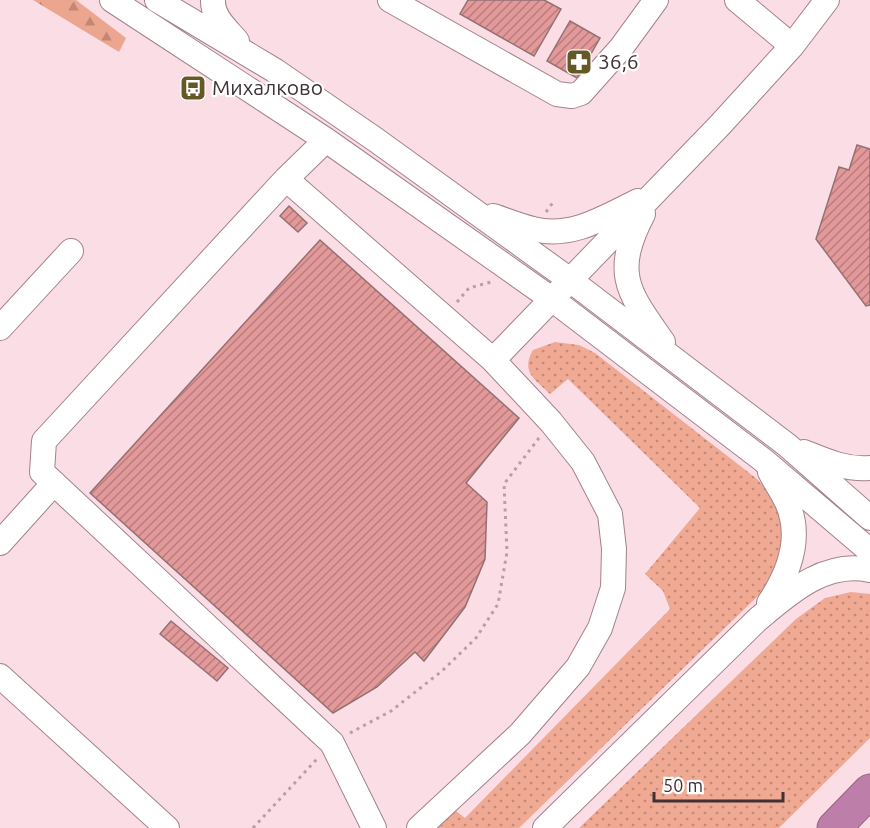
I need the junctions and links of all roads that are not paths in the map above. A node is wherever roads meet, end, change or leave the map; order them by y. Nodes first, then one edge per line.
1 (112, 0) edge
2 (158, 0) edge
3 (213, 0) edge
4 (390, 0) edge
5 (656, 0) edge
6 (737, 0) edge
7 (826, 0) edge
8 (792, 46) junction
9 (248, 55) junction
10 (326, 140) junction
11 (286, 179) junction
12 (654, 193) junction
13 (473, 210) junction
14 (71, 251) dead end
15 (570, 280) junction
16 (553, 300) junction
17 (0, 328) edge
18 (493, 360) junction
19 (676, 362) junction
20 (787, 445) junction
21 (763, 460) junction
22 (870, 468) edge
23 (54, 483) junction
24 (870, 518) edge
25 (0, 543) edge
26 (870, 551) edge
27 (870, 570) edge
28 (757, 620) junction
29 (0, 676) edge
30 (870, 791) edge
31 (167, 828) edge
32 (374, 828) edge
33 (419, 828) edge
34 (545, 828) edge
35 (834, 828) edge

1 - 10 street
2 - 9 street
3 - 9 street
4 - 5 street
6 - 8 street
7 - 8 street
8 - 12 street
9 - 13 street
10 - 11 street
10 - 16 street
11 - 18 street
11 - 23 street
12 - 13 street
12 - 15 street
12 - 19 street
13 - 15 street
14 - 17 street
15 - 16 street
15 - 19 street
16 - 18 street
16 - 21 street
18 - 33 street
19 - 20 street
20 - 22 street
20 - 24 street
21 - 26 street
21 - 28 street
23 - 25 street
23 - 32 street
27 - 28 street
28 - 34 street
29 - 31 street
30 - 35 highway

